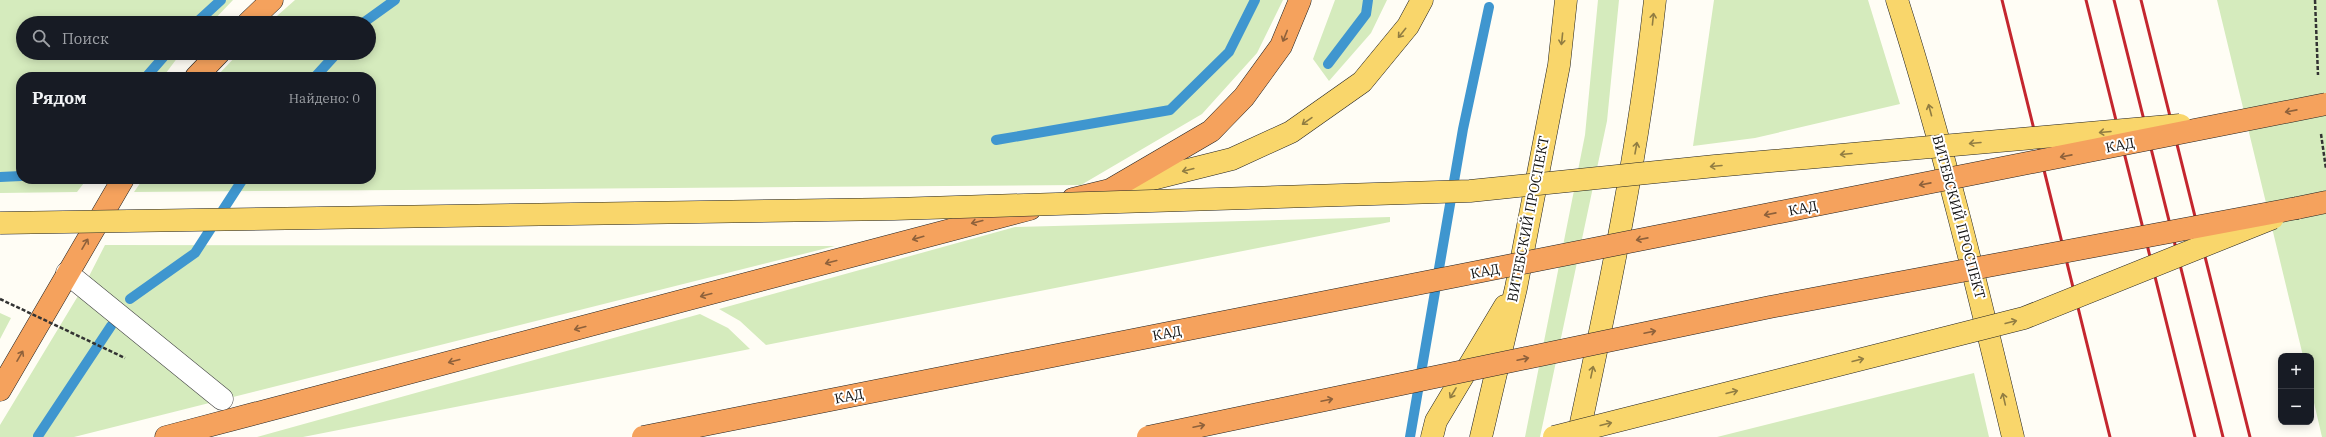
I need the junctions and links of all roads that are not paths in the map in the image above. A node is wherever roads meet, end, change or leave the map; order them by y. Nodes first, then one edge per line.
1 (272, 0) edge
2 (1300, 0) edge
3 (1422, 0) edge
4 (1566, 0) edge
5 (1655, 0) edge
6 (1897, 0) edge
7 (255, 16) edge
8 (212, 60) edge
9 (201, 72) edge
10 (2326, 104) edge
11 (2255, 118) junction
12 (120, 184) edge
13 (1110, 190) junction
14 (2326, 202) edge
15 (2298, 208) junction
16 (0, 223) edge
17 (67, 273) junction
18 (1516, 288) junction
19 (0, 390) edge
20 (222, 399) dead end
21 (166, 437) edge
22 (643, 437) edge
23 (1148, 437) edge
24 (1432, 437) edge
25 (1481, 437) edge
26 (1554, 437) edge
27 (1578, 437) edge
28 (2012, 437) edge

1 - 7 highway
2 -> 13 highway
3 -> 13 main road
4 -> 18 main road, ВИТЕБСКИЙ ПРОСПЕКТ
27 -> 5 main road
28 -> 6 main road, ВИТЕБСКИЙ ПРОСПЕКТ
8 - 9 highway
10 -> 11 highway, КАД, bridge
11 -> 16 main road, bridge
11 -> 22 highway, КАД, bridge
17 -> 12 highway
13 -> 21 highway
14 - 15 highway
23 -> 15 highway, bridge
26 -> 15 main road, bridge
19 -> 17 highway
17 - 20 lane
18 -> 24 main road
18 - 25 main road, ВИТЕБСКИЙ ПРОСПЕКТ

